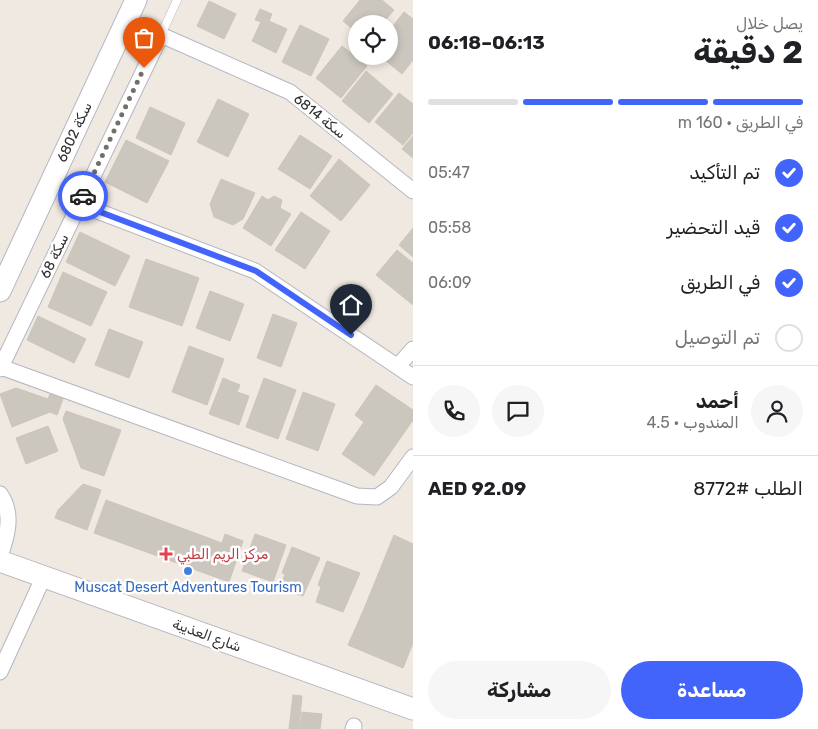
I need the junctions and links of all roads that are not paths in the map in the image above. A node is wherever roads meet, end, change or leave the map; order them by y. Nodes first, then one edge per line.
1 (136, 0) edge
2 (177, 0) edge
3 (160, 35) junction
4 (413, 191) edge
5 (79, 204) junction
6 (0, 291) edge
7 (413, 349) edge
8 (398, 366) junction
9 (0, 368) edge
10 (413, 377) edge
11 (413, 457) edge
12 (0, 494) edge
13 (0, 556) edge
14 (0, 561) edge
15 (44, 576) junction
16 (0, 672) edge
17 (411, 703) edge

1 - 6 street, سكة 6802
2 - 3 lane
3 - 4 street, سكة 6814
3 - 5 street, 68 سكة
5 - 8 street
5 - 9 street, 68 سكة
7 - 8 street
8 - 10 street
9 - 11 street
12 - 13 street
14 - 15 street, شارع العذيبة
15 - 16 street
15 - 17 street, شارع العذيبة

